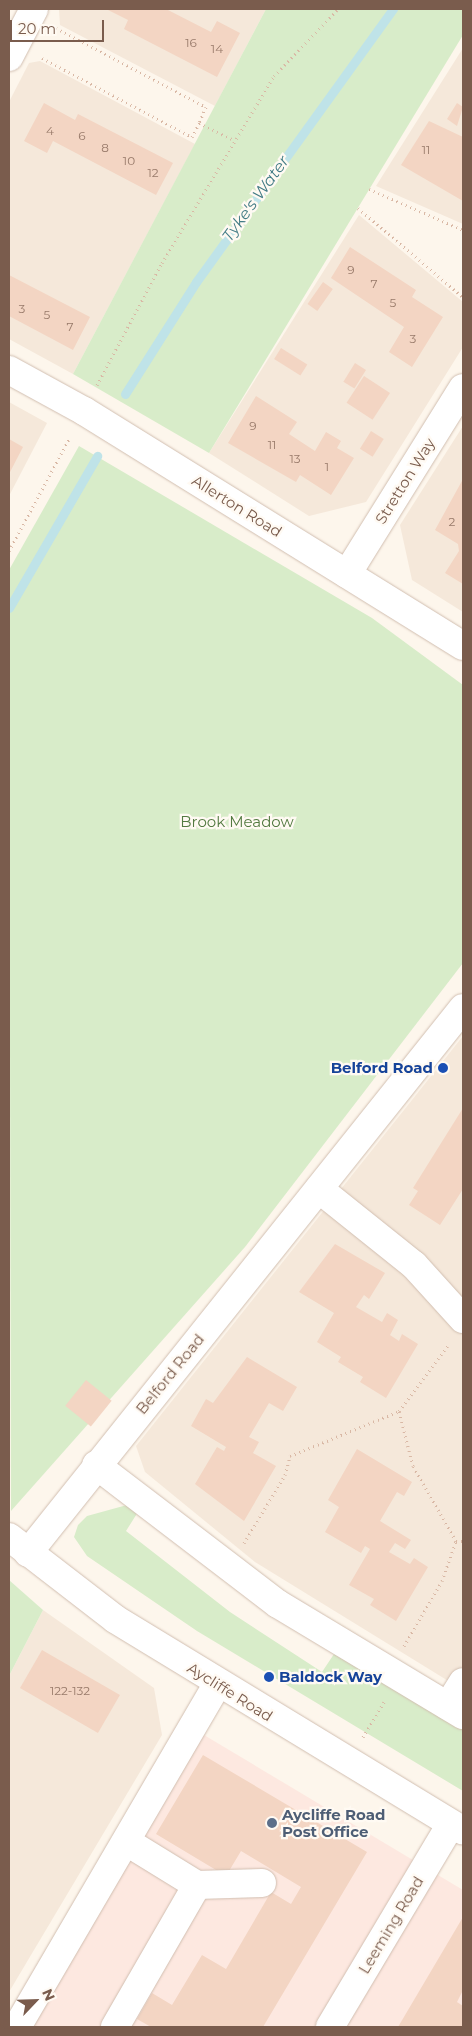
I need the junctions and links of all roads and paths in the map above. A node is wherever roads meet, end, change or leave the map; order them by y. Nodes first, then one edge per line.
1 (338, 9) edge
2 (33, 12) edge
3 (12, 51) edge
4 (199, 123) junction
5 (234, 140) junction
6 (369, 189) dead end
7 (358, 208) dead end
8 (463, 230) edge
9 (463, 297) edge
10 (9, 370) edge
11 (97, 385) dead end
12 (463, 388) edge
13 (67, 442) dead end
14 (9, 551) edge
15 (347, 574) junction
16 (463, 646) edge
17 (463, 1008) edge
18 (319, 1189) junction
19 (460, 1328) edge
20 (399, 1411) junction
21 (96, 1465) junction
22 (456, 1541) junction
23 (463, 1541) edge
24 (18, 1545) edge
25 (229, 1568) junction
26 (394, 1675) junction
27 (463, 1682) edge
28 (217, 1685) junction
29 (456, 1711) edge
30 (361, 1740) dead end
31 (457, 1827) edge
32 (127, 1842) junction
33 (262, 1883) dead end
34 (197, 1885) junction
35 (17, 2027) edge
36 (115, 2027) edge
37 (330, 2027) edge

1 - 5 path
2 - 3 street
2 - 4 path
3 - 4 path
4 - 5 path
5 - 11 path
6 - 8 path
7 - 9 path
10 - 15 street, Allerton Road
12 - 15 street, Stretton Way
13 - 14 path
15 - 16 street, Allerton Road
17 - 18 street, Belford Road
18 - 19 street
18 - 21 street, Belford Road
19 - 20 path
20 - 22 path
20 - 25 path
21 - 24 street, Belford Road
21 - 25 street
22 - 23 path
22 - 26 path
24 - 28 street, Aycliffe Road
25 - 26 street
26 - 29 street
26 - 30 path
27 - 29 street
28 - 31 street, Aycliffe Road
28 - 32 street
31 - 37 street, Leeming Road
32 - 34 street
32 - 35 street
33 - 34 street
34 - 36 street

